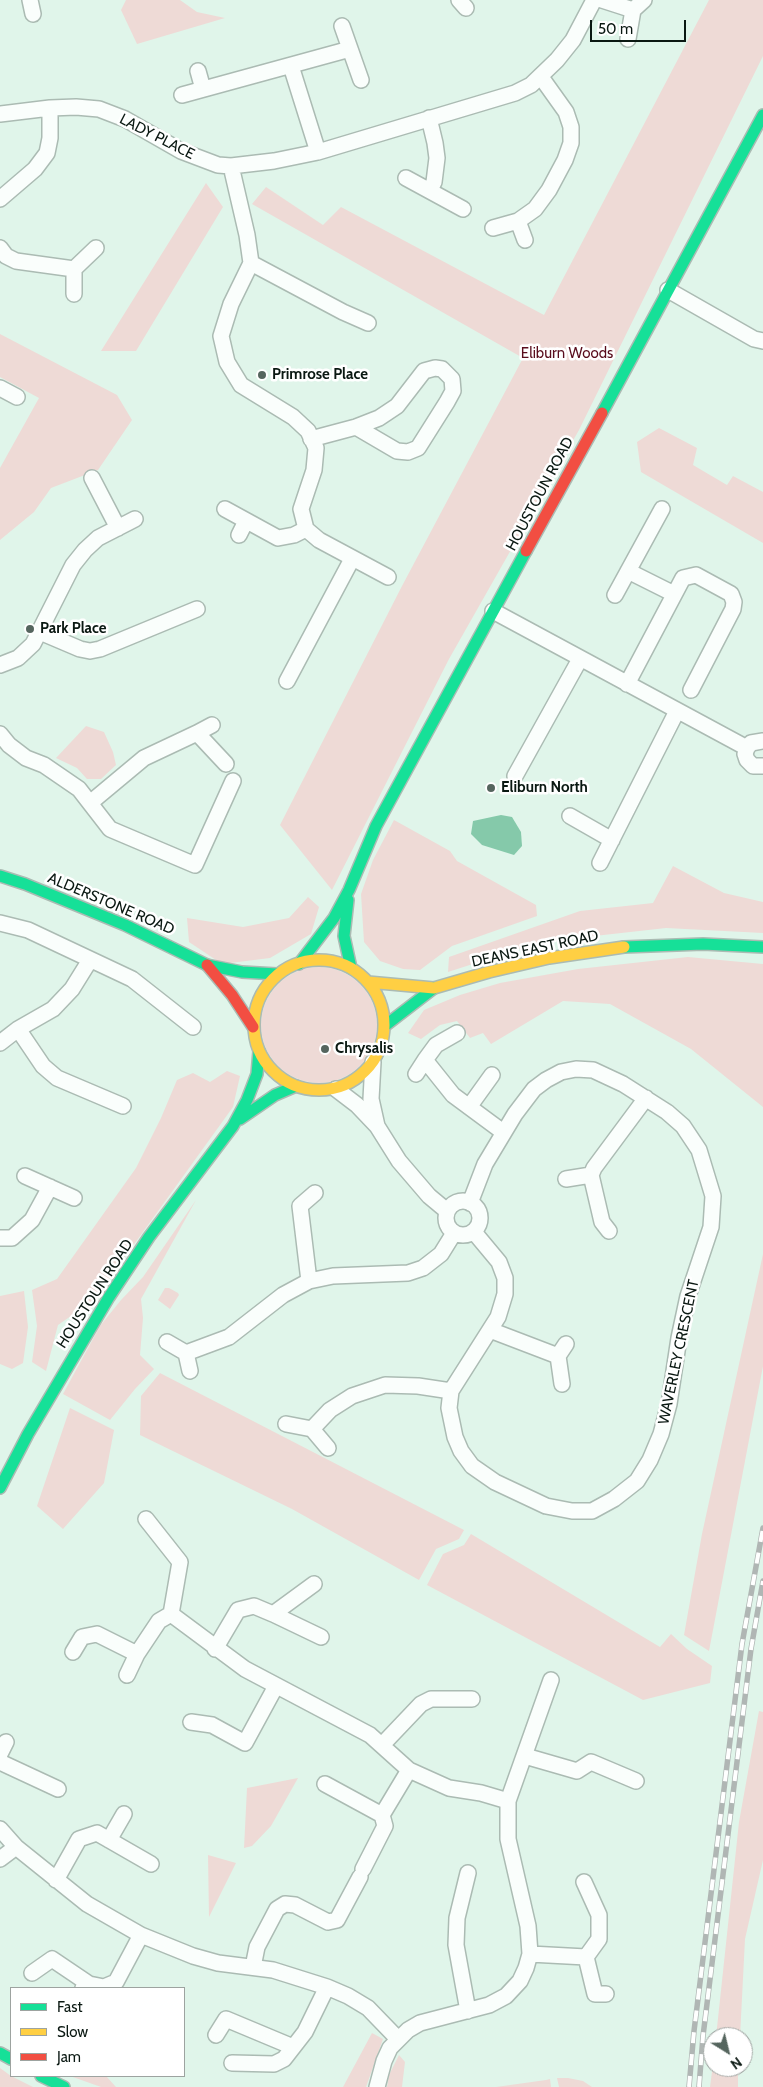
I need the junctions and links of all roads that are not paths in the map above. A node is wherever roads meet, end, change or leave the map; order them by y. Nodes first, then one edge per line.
1 (594, 0) edge
2 (602, 0) edge
3 (639, 5) edge
4 (342, 26) dead end
5 (628, 39) dead end
6 (350, 49) junction
7 (291, 66) junction
8 (198, 71) dead end
9 (541, 77) junction
10 (361, 80) dead end
11 (203, 89) junction
12 (182, 95) dead end
13 (50, 108) junction
14 (0, 114) edge
15 (763, 115) edge
16 (429, 118) junction
17 (318, 152) junction
18 (231, 166) junction
19 (406, 178) dead end
20 (430, 190) junction
21 (0, 199) edge
22 (463, 209) dead end
23 (518, 221) junction
24 (492, 228) dead end
25 (524, 240) dead end
26 (0, 248) edge
27 (96, 248) dead end
28 (251, 263) junction
29 (74, 269) junction
30 (668, 290) junction
31 (74, 294) dead end
32 (368, 323) dead end
33 (763, 341) edge
34 (0, 388) edge
35 (17, 397) dead end
36 (356, 427) junction
37 (311, 439) junction
38 (92, 478) dead end
39 (662, 509) dead end
40 (225, 510) dead end
41 (135, 519) dead end
42 (246, 521) junction
43 (118, 528) junction
44 (306, 529) junction
45 (239, 535) dead end
46 (352, 559) junction
47 (628, 571) junction
48 (388, 577) dead end
49 (674, 594) junction
50 (615, 595) dead end
51 (197, 609) dead end
52 (493, 611) junction
53 (40, 632) junction
54 (580, 659) junction
55 (0, 665) edge
56 (286, 681) dead end
57 (627, 684) junction
58 (691, 690) dead end
59 (677, 711) junction
60 (212, 724) dead end
61 (197, 733) junction
62 (0, 734) edge
63 (763, 741) edge
64 (746, 748) junction
65 (226, 764) dead end
66 (763, 766) edge
67 (515, 776) dead end
68 (234, 781) dead end
69 (90, 803) junction
70 (570, 816) dead end
71 (612, 840) junction
72 (600, 863) dead end
73 (0, 876) edge
74 (349, 890) junction
75 (0, 923) edge
76 (763, 948) edge
77 (90, 960) junction
78 (299, 964) junction
79 (207, 966) junction
80 (352, 968) junction
81 (277, 974) junction
82 (368, 982) junction
83 (434, 988) junction
84 (386, 1025) junction
85 (193, 1027) dead end
86 (253, 1027) junction
87 (18, 1029) junction
88 (456, 1033) dead end
89 (0, 1043) edge
90 (259, 1051) junction
91 (425, 1060) junction
92 (373, 1062) junction
93 (416, 1074) dead end
94 (492, 1075) dead end
95 (296, 1086) junction
96 (336, 1088) junction
97 (646, 1098) junction
98 (123, 1106) dead end
99 (469, 1107) junction
100 (233, 1126) junction
101 (377, 1126) junction
102 (504, 1132) junction
103 (591, 1175) junction
104 (25, 1176) dead end
105 (566, 1179) dead end
106 (50, 1187) junction
107 (315, 1193) dead end
108 (74, 1198) dead end
109 (470, 1202) junction
110 (448, 1211) junction
111 (608, 1231) dead end
112 (474, 1232) junction
113 (454, 1233) junction
114 (0, 1238) edge
115 (309, 1281) junction
116 (490, 1330) junction
117 (167, 1342) dead end
118 (186, 1353) junction
119 (190, 1371) dead end
120 (562, 1384) dead end
121 (451, 1391) junction
122 (286, 1424) dead end
123 (312, 1429) junction
124 (328, 1448) dead end
125 (0, 1488) edge
126 (146, 1519) dead end
127 (314, 1584) dead end
128 (171, 1614) junction
129 (273, 1614) junction
130 (321, 1637) dead end
131 (215, 1649) junction
132 (73, 1652) dead end
133 (137, 1654) junction
134 (127, 1675) dead end
135 (551, 1680) dead end
136 (276, 1686) junction
137 (472, 1699) dead end
138 (191, 1722) dead end
139 (382, 1745) junction
140 (525, 1756) junction
141 (0, 1762) edge
142 (409, 1770) junction
143 (636, 1781) dead end
144 (325, 1784) dead end
145 (58, 1789) dead end
146 (508, 1802) junction
147 (124, 1814) dead end
148 (382, 1815) junction
149 (0, 1829) edge
150 (109, 1840) junction
151 (16, 1848) junction
152 (0, 1859) edge
153 (152, 1864) dead end
154 (468, 1873) dead end
155 (56, 1880) junction
156 (584, 1882) dead end
157 (141, 1935) junction
158 (530, 1954) junction
159 (586, 1957) junction
160 (253, 1967) junction
161 (32, 1973) dead end
162 (86, 1986) edge
163 (106, 1987) edge
164 (327, 1987) junction
165 (606, 1994) dead end
166 (468, 2011) junction
167 (216, 2035) dead end
168 (398, 2040) junction
169 (293, 2047) junction
170 (232, 2063) dead end
171 (44, 2077) edge
172 (64, 2087) edge
173 (377, 2087) edge

1 - 9 street, LADY PLACE
2 - 3 street
3 - 5 street
4 - 6 street
6 - 7 street
6 - 10 street
7 - 11 street
7 - 17 street
8 - 11 street
9 - 16 street, LADY PLACE
9 - 23 street
11 - 12 street
13 - 14 street, LADY PLACE
13 - 18 street, LADY PLACE
13 - 21 street
15 - 30 street, HOUSTOUN ROAD
16 - 17 street, LADY PLACE
16 - 20 street
17 - 18 street, LADY PLACE
18 - 28 street
19 - 20 street
20 - 22 street
23 - 24 street
23 - 25 street
26 - 29 street
27 - 29 street
28 - 32 street
28 - 37 street
29 - 31 street
30 - 33 street
30 - 52 street, HOUSTOUN ROAD
34 - 35 street
36 - 36 street
36 - 37 street
37 - 44 street
38 - 43 street
39 - 47 street
40 - 42 street
41 - 43 street
42 - 44 street
42 - 45 street
43 - 53 street
44 - 46 street
46 - 48 street
46 - 56 street
47 - 49 street
47 - 50 street
49 - 57 street
49 - 58 street
51 - 53 street
52 - 54 street
52 - 74 street, HOUSTOUN ROAD
53 - 55 street
54 - 57 street
54 - 67 street
57 - 59 street
59 - 64 street
59 - 71 street
60 - 61 street
61 - 65 street
61 - 69 street
62 - 69 street
63 - 64 street
64 - 66 street
68 - 69 street
70 - 71 street
71 - 72 street
73 - 79 street, ALDERSTONE ROAD
74 - 78 street, HOUSTOUN ROAD
74 - 80 street, HOUSTOUN ROAD
75 - 77 street
76 - 83 street, DEANS EAST ROAD
77 - 85 street
77 - 87 street
78 - 80 street
78 - 81 street
79 - 81 street, ALDERSTONE ROAD
79 - 86 street, ALDERSTONE ROAD
80 - 82 street
81 - 86 street
82 - 83 street, DEANS EAST ROAD
82 - 84 street
83 - 84 street, DEANS EAST ROAD
84 - 92 street
86 - 90 street
87 - 89 street
87 - 98 street
88 - 91 street
90 - 95 street
90 - 100 street, HOUSTOUN ROAD
91 - 93 street
91 - 99 street
92 - 96 street
92 - 101 street
94 - 99 street
95 - 96 street
95 - 100 street, HOUSTOUN ROAD
96 - 101 street
97 - 102 street, WAVERLEY CRESCENT
97 - 103 street
97 - 121 street, WAVERLEY CRESCENT
99 - 102 street
100 - 125 street, HOUSTOUN ROAD
101 - 110 street
102 - 109 street, WAVERLEY CRESCENT
103 - 105 street
103 - 111 street
104 - 106 street
106 - 108 street
106 - 114 street
107 - 115 street
109 - 110 street
109 - 112 street
110 - 113 street
112 - 113 street
112 - 116 street, WAVERLEY CRESCENT
113 - 115 street
115 - 118 street
116 - 120 street
116 - 121 street, WAVERLEY CRESCENT
117 - 118 street
118 - 119 street
121 - 123 street
122 - 123 street
123 - 124 street
126 - 128 street
127 - 129 street
128 - 131 street
128 - 133 street
129 - 130 street
129 - 131 street
131 - 136 street
132 - 133 street
133 - 134 street
135 - 140 street
136 - 138 street
136 - 139 street
137 - 139 street
139 - 142 street
140 - 143 street
140 - 146 street
141 - 145 street
142 - 146 street
142 - 148 street
144 - 148 street
146 - 158 street
147 - 150 street
148 - 160 street
149 - 151 street
150 - 153 street
150 - 155 street
151 - 152 street
151 - 155 street
154 - 166 street
155 - 157 street
156 - 159 street
157 - 160 street
157 - 163 street
158 - 159 street
158 - 166 street
159 - 165 street
160 - 164 street
161 - 162 street
164 - 168 street
164 - 169 street
166 - 168 street
167 - 169 street
168 - 173 street
169 - 170 street
171 - 172 street

